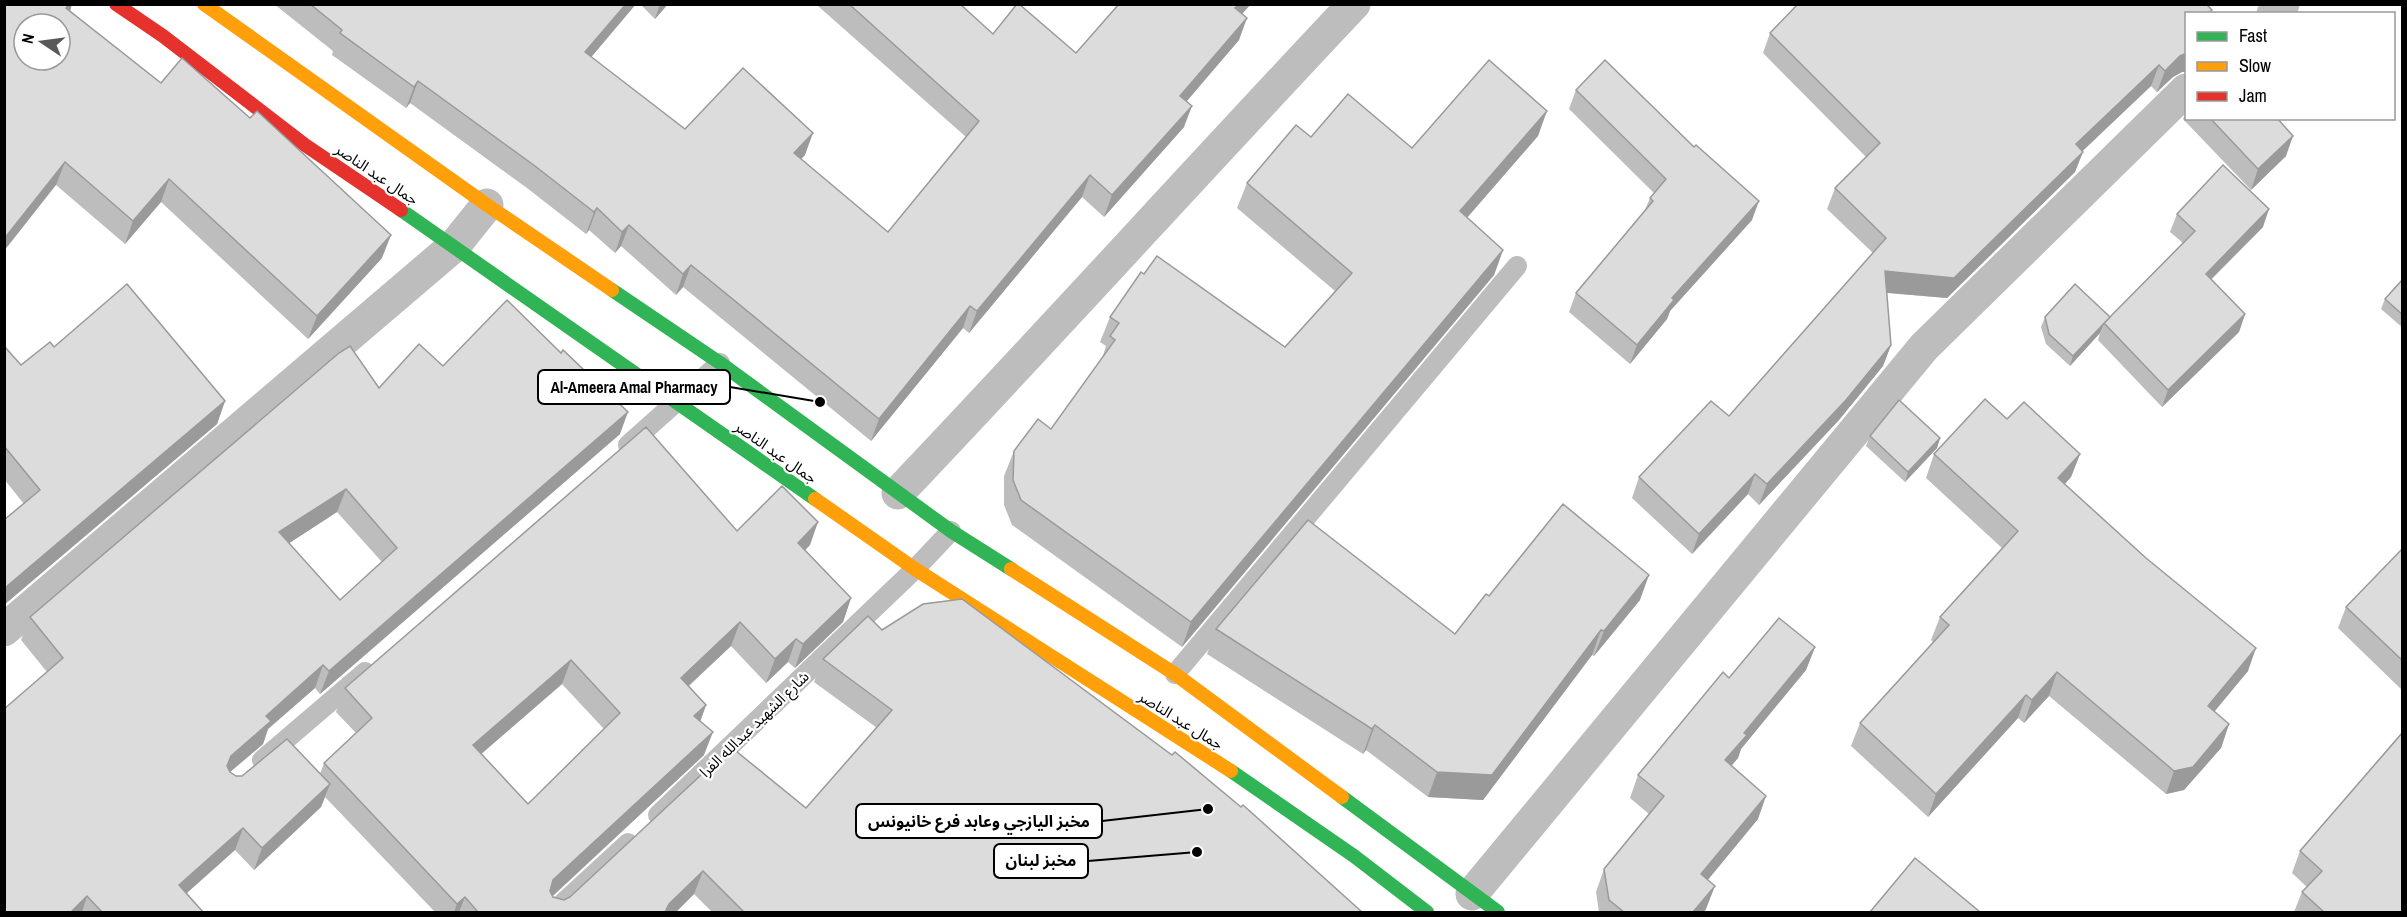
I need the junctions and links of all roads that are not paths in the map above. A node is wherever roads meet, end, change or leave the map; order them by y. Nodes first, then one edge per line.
1 (116, 4) edge
2 (204, 4) edge
3 (1354, 4) edge
4 (2185, 92) edge
5 (487, 205) junction
6 (454, 246) junction
7 (1517, 266) dead end
8 (720, 363) junction
9 (676, 402) junction
10 (614, 456) edge
11 (898, 493) junction
12 (951, 531) junction
13 (915, 569) junction
14 (4, 630) edge
15 (383, 656) edge
16 (1175, 674) junction
17 (249, 771) edge
18 (1466, 900) junction
19 (553, 912) edge
20 (1427, 912) edge
21 (1498, 912) edge

1 - 6 main road, جمال عبد الناصر
2 - 5 main road, جمال عبد الناصر
3 - 11 street
4 - 18 street
5 - 6 street
5 - 8 main road, جمال عبد الناصر
6 - 9 main road, جمال عبد الناصر
6 - 14 street
7 - 16 lane
8 - 9 lane
8 - 11 main road, جمال عبد الناصر
9 - 10 lane
9 - 13 main road, جمال عبد الناصر
11 - 12 main road, جمال عبد الناصر
12 - 13 lane, شارع الشهيد عبدالله الفرا
12 - 16 main road, جمال عبد الناصر
13 - 19 lane, شارع الشهيد عبدالله الفرا
13 - 20 main road, جمال عبد الناصر
15 - 17 lane
16 - 18 main road, جمال عبد الناصر
18 - 21 main road, جمال عبد الناصر

